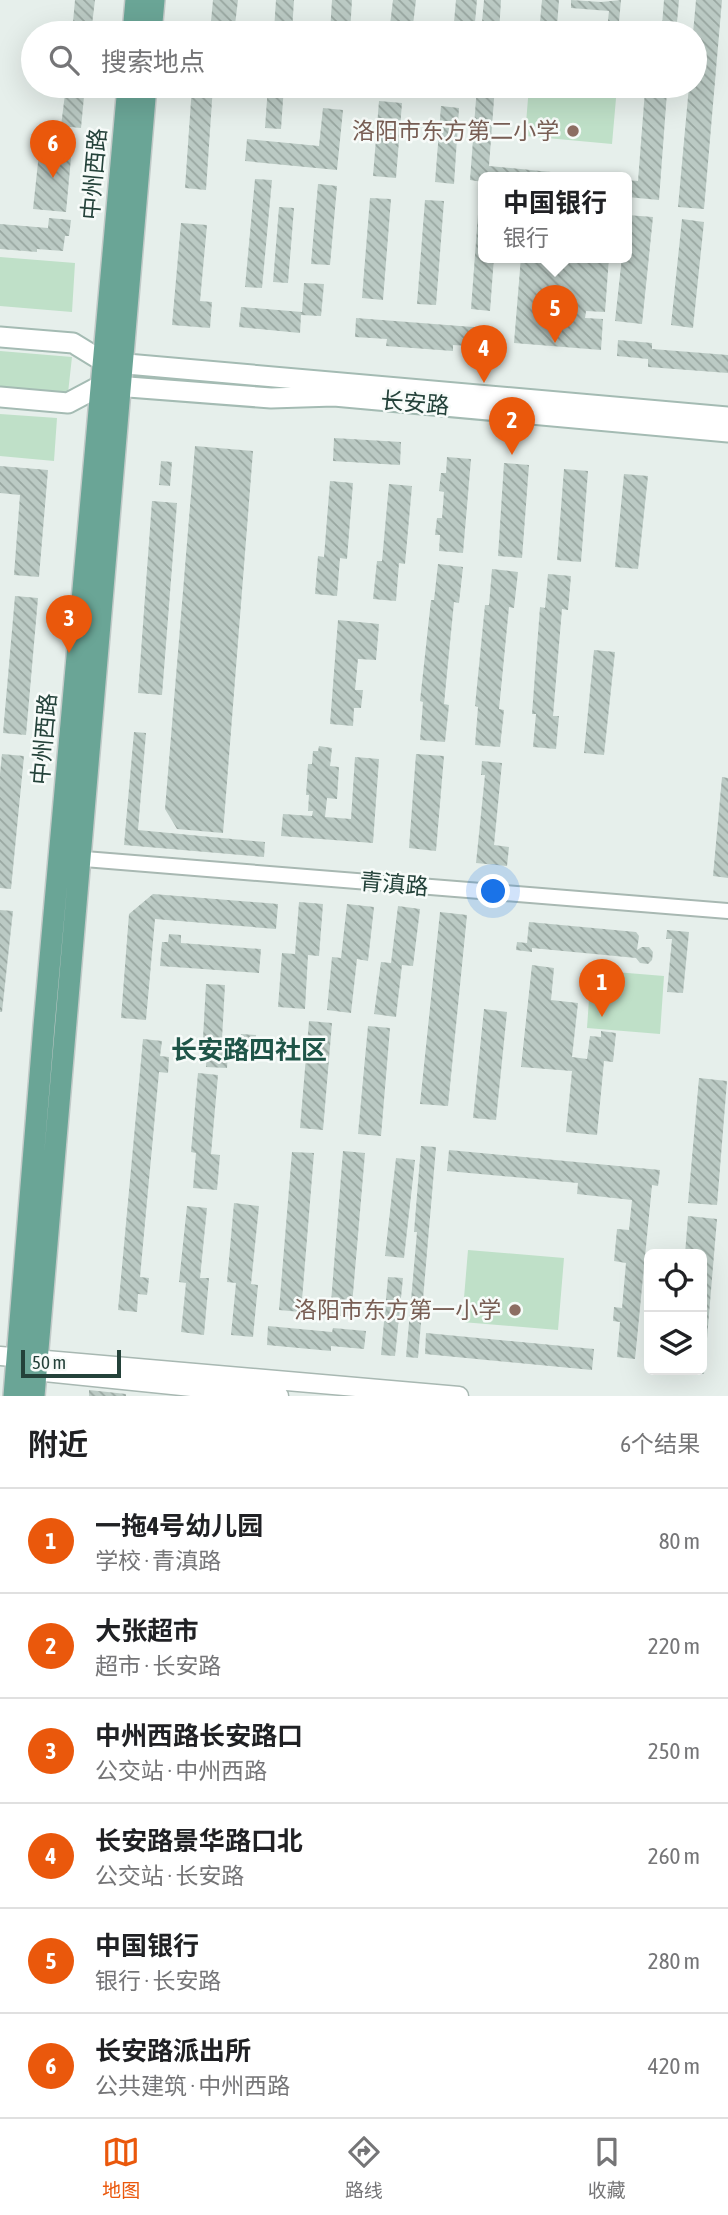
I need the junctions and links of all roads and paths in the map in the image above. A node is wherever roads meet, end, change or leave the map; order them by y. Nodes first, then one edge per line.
1 (136, 0) edge
2 (154, 0) edge
3 (134, 21) edge
4 (152, 21) edge
5 (127, 98) edge
6 (145, 98) edge
7 (0, 337) edge
8 (112, 362) junction
9 (111, 385) junction
10 (0, 397) edge
11 (728, 417) edge
12 (728, 432) edge
13 (71, 858) junction
14 (728, 911) edge
15 (18, 1363) edge
16 (415, 1394) edge
17 (14, 1396) edge
18 (34, 1396) edge
19 (279, 1396) edge
20 (459, 1396) edge

1 - 3 main road
2 - 4 main road
5 - 8 main road, 中州西路
6 - 8 main road, 中州西路
7 - 8 main road
8 - 9 main road, 中州西路
8 - 11 main road, 长安路
9 - 10 main road
9 - 12 main road, 长安路
9 - 13 main road, 中州西路
13 - 14 street, 青滇路
13 - 15 main road, 中州西路
15 - 16 street
15 - 17 main road, 中州西路
15 - 18 main road, 中州西路
15 - 19 street
16 - 20 street

